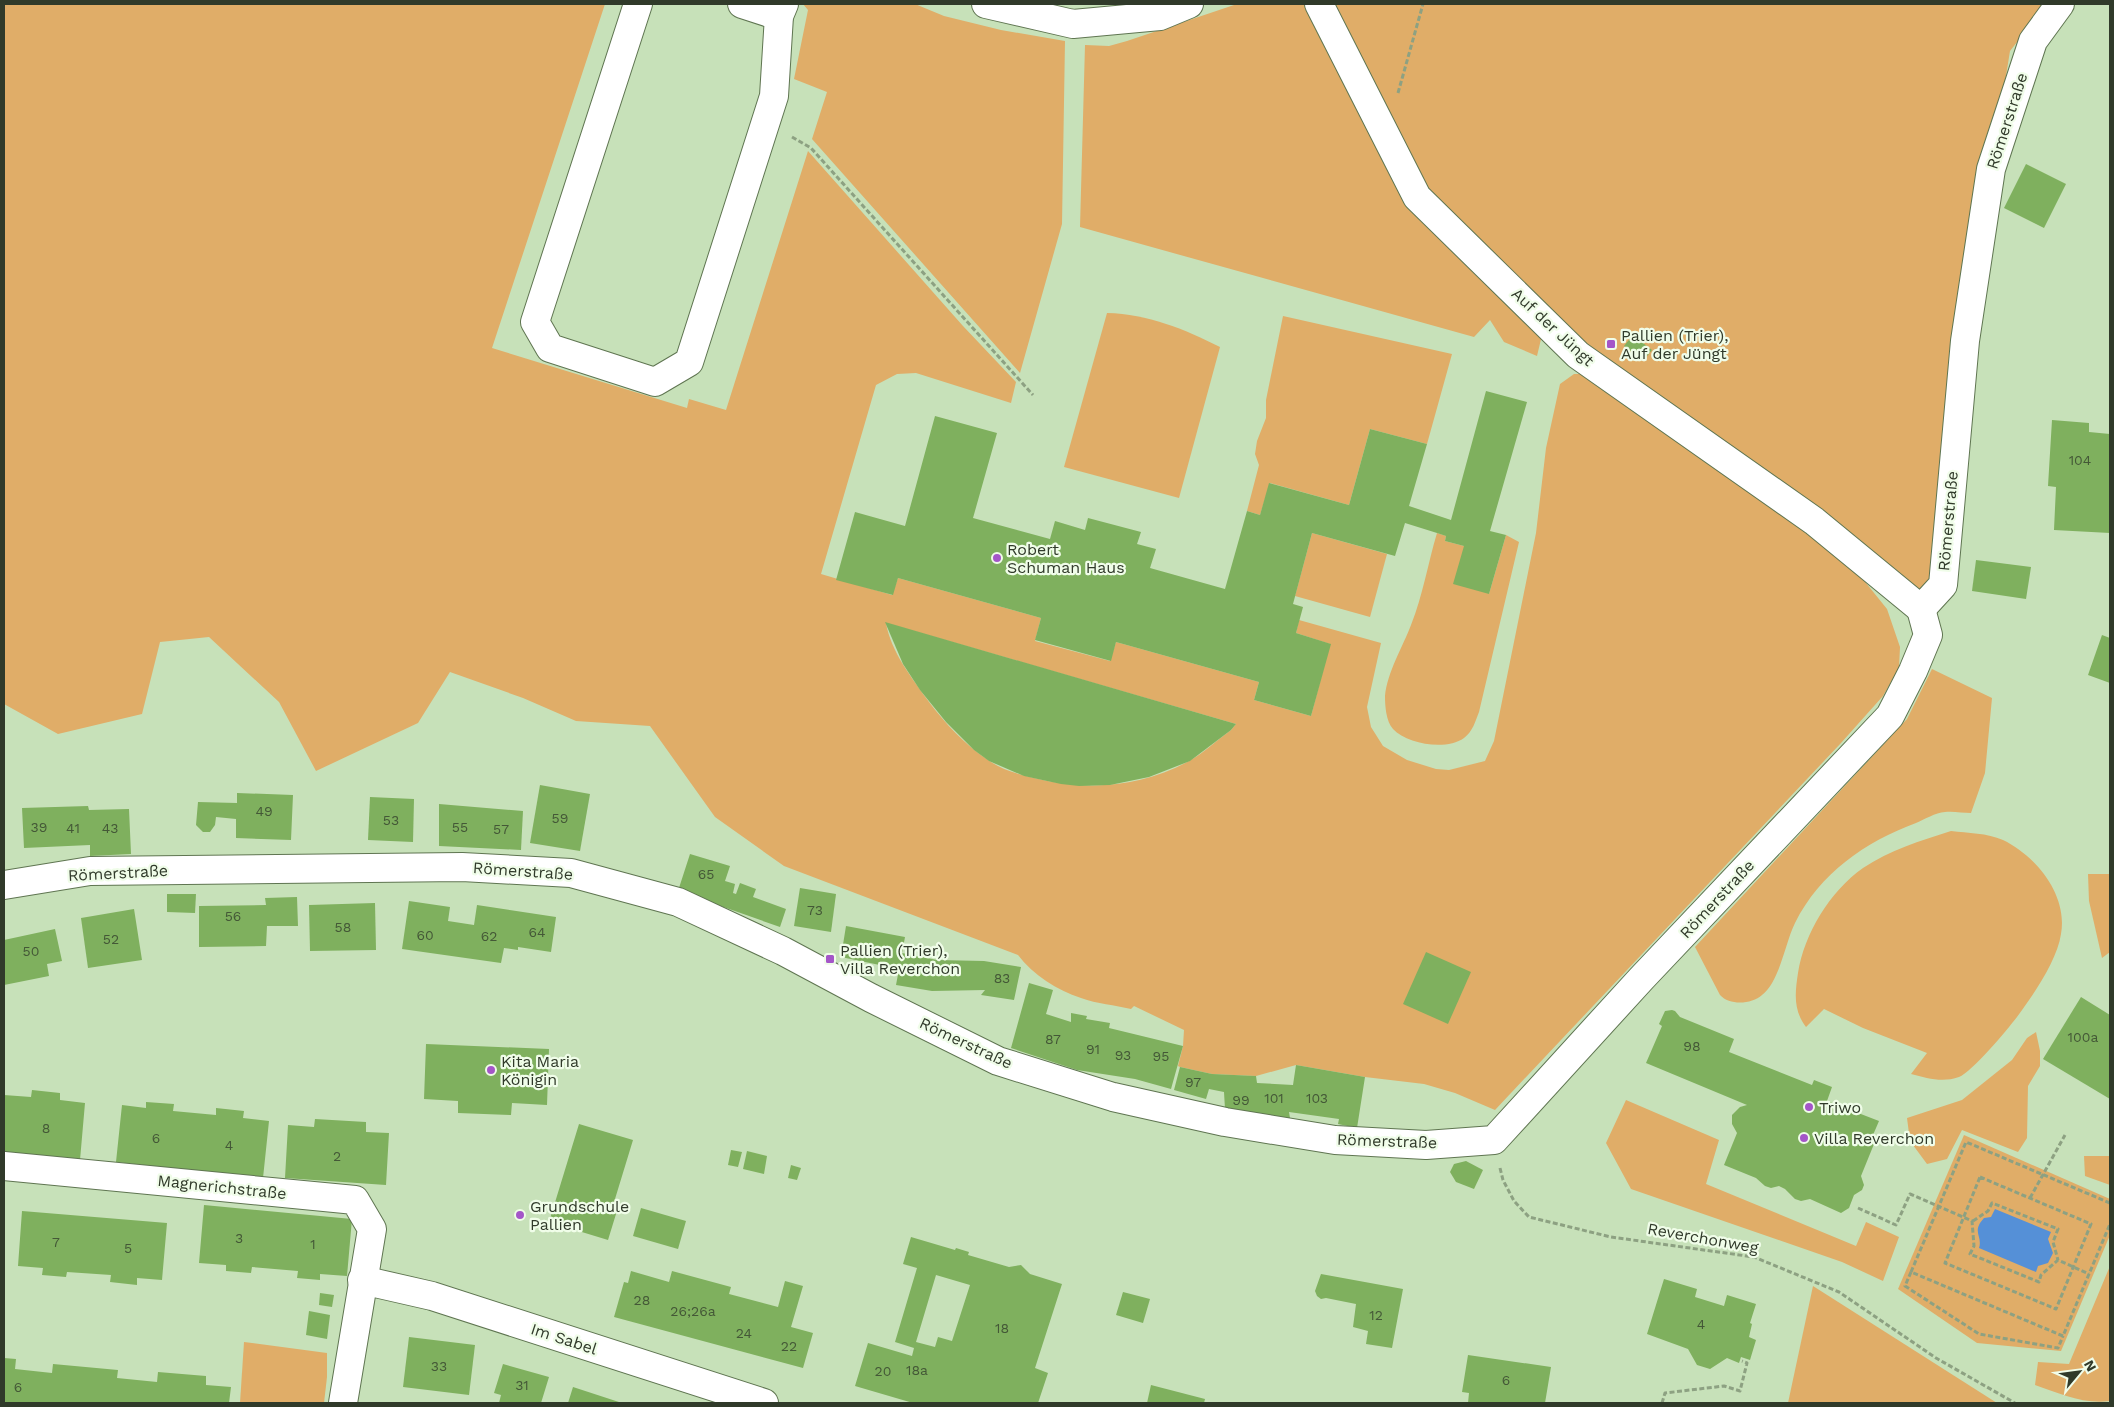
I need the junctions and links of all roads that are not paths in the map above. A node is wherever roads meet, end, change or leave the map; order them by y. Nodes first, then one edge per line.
1 (638, 4) edge
2 (742, 4) edge
3 (986, 4) edge
4 (1189, 4) edge
5 (1319, 4) edge
6 (2060, 4) edge
7 (781, 10) edge
8 (1921, 608) junction
9 (4, 885) edge
10 (4, 1166) edge
11 (362, 1280) junction
12 (343, 1403) edge
13 (764, 1403) edge

1 - 7 street
2 - 7 street
3 - 4 street
5 - 8 street, Auf der Jüngt
6 - 8 street, Römerstraße
8 - 9 street, Römerstraße
10 - 11 street, Magnerichstraße
11 - 12 street
11 - 13 street, Im Sabel

